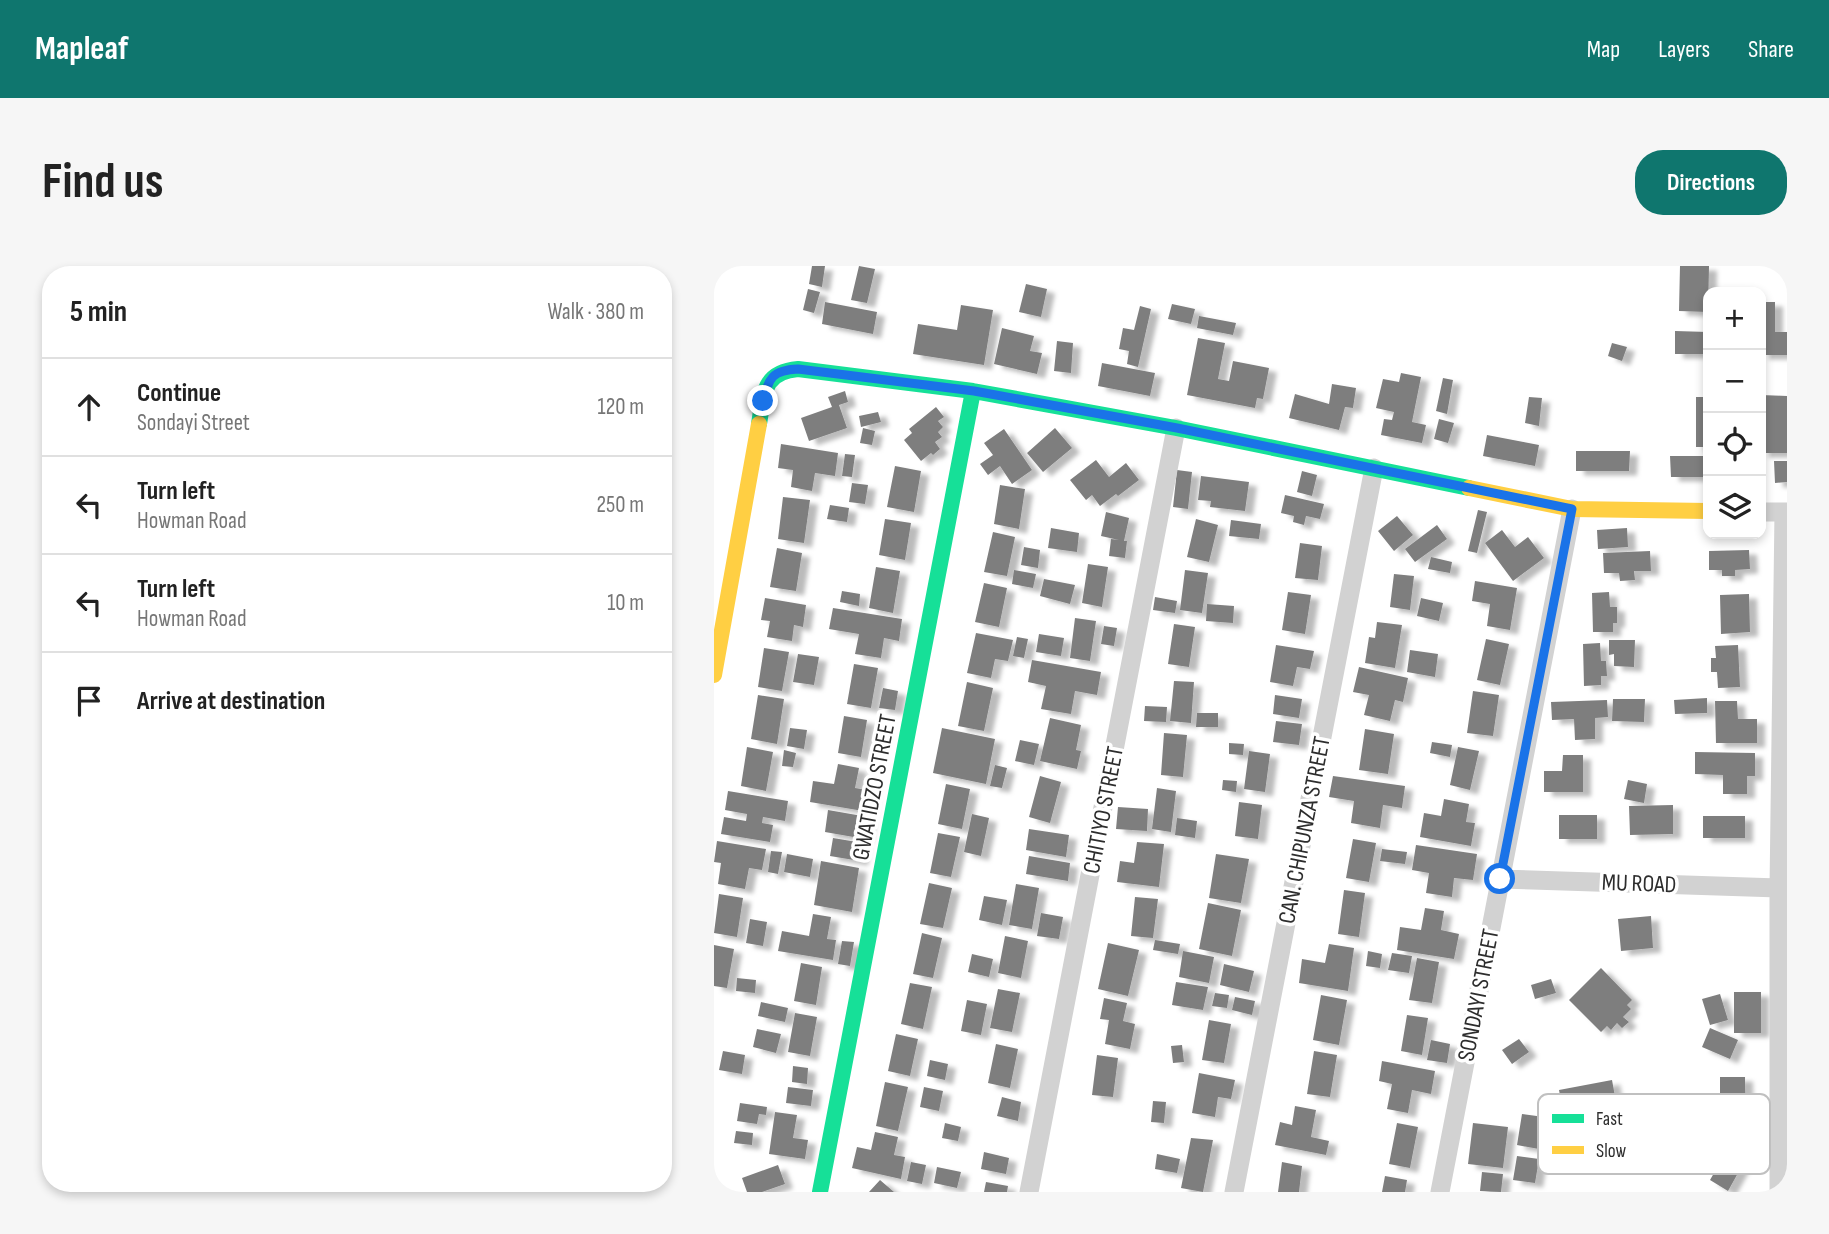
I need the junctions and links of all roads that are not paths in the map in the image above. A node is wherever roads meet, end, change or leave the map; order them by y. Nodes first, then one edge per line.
1 (974, 391) junction
2 (1177, 428) junction
3 (1374, 468) junction
4 (1572, 509) junction
5 (1703, 511) edge
6 (1766, 512) edge
7 (1785, 512) edge
8 (714, 675) edge
9 (1500, 879) junction
10 (1779, 887) junction
11 (820, 1192) edge
12 (1029, 1192) edge
13 (1234, 1192) edge
14 (1440, 1192) edge
15 (1779, 1192) edge

1 - 2 street
1 - 8 street
1 - 11 street, GWATIDZO STREET
2 - 3 street
2 - 12 street, CHITIYO STREET
3 - 4 street
3 - 13 street, CAN. CHIPUNZA STREET
4 - 5 street
4 - 9 street, SONDAYI STREET
6 - 7 street
7 - 10 street
9 - 10 street, MU ROAD
9 - 14 street, SONDAYI STREET
10 - 15 street

